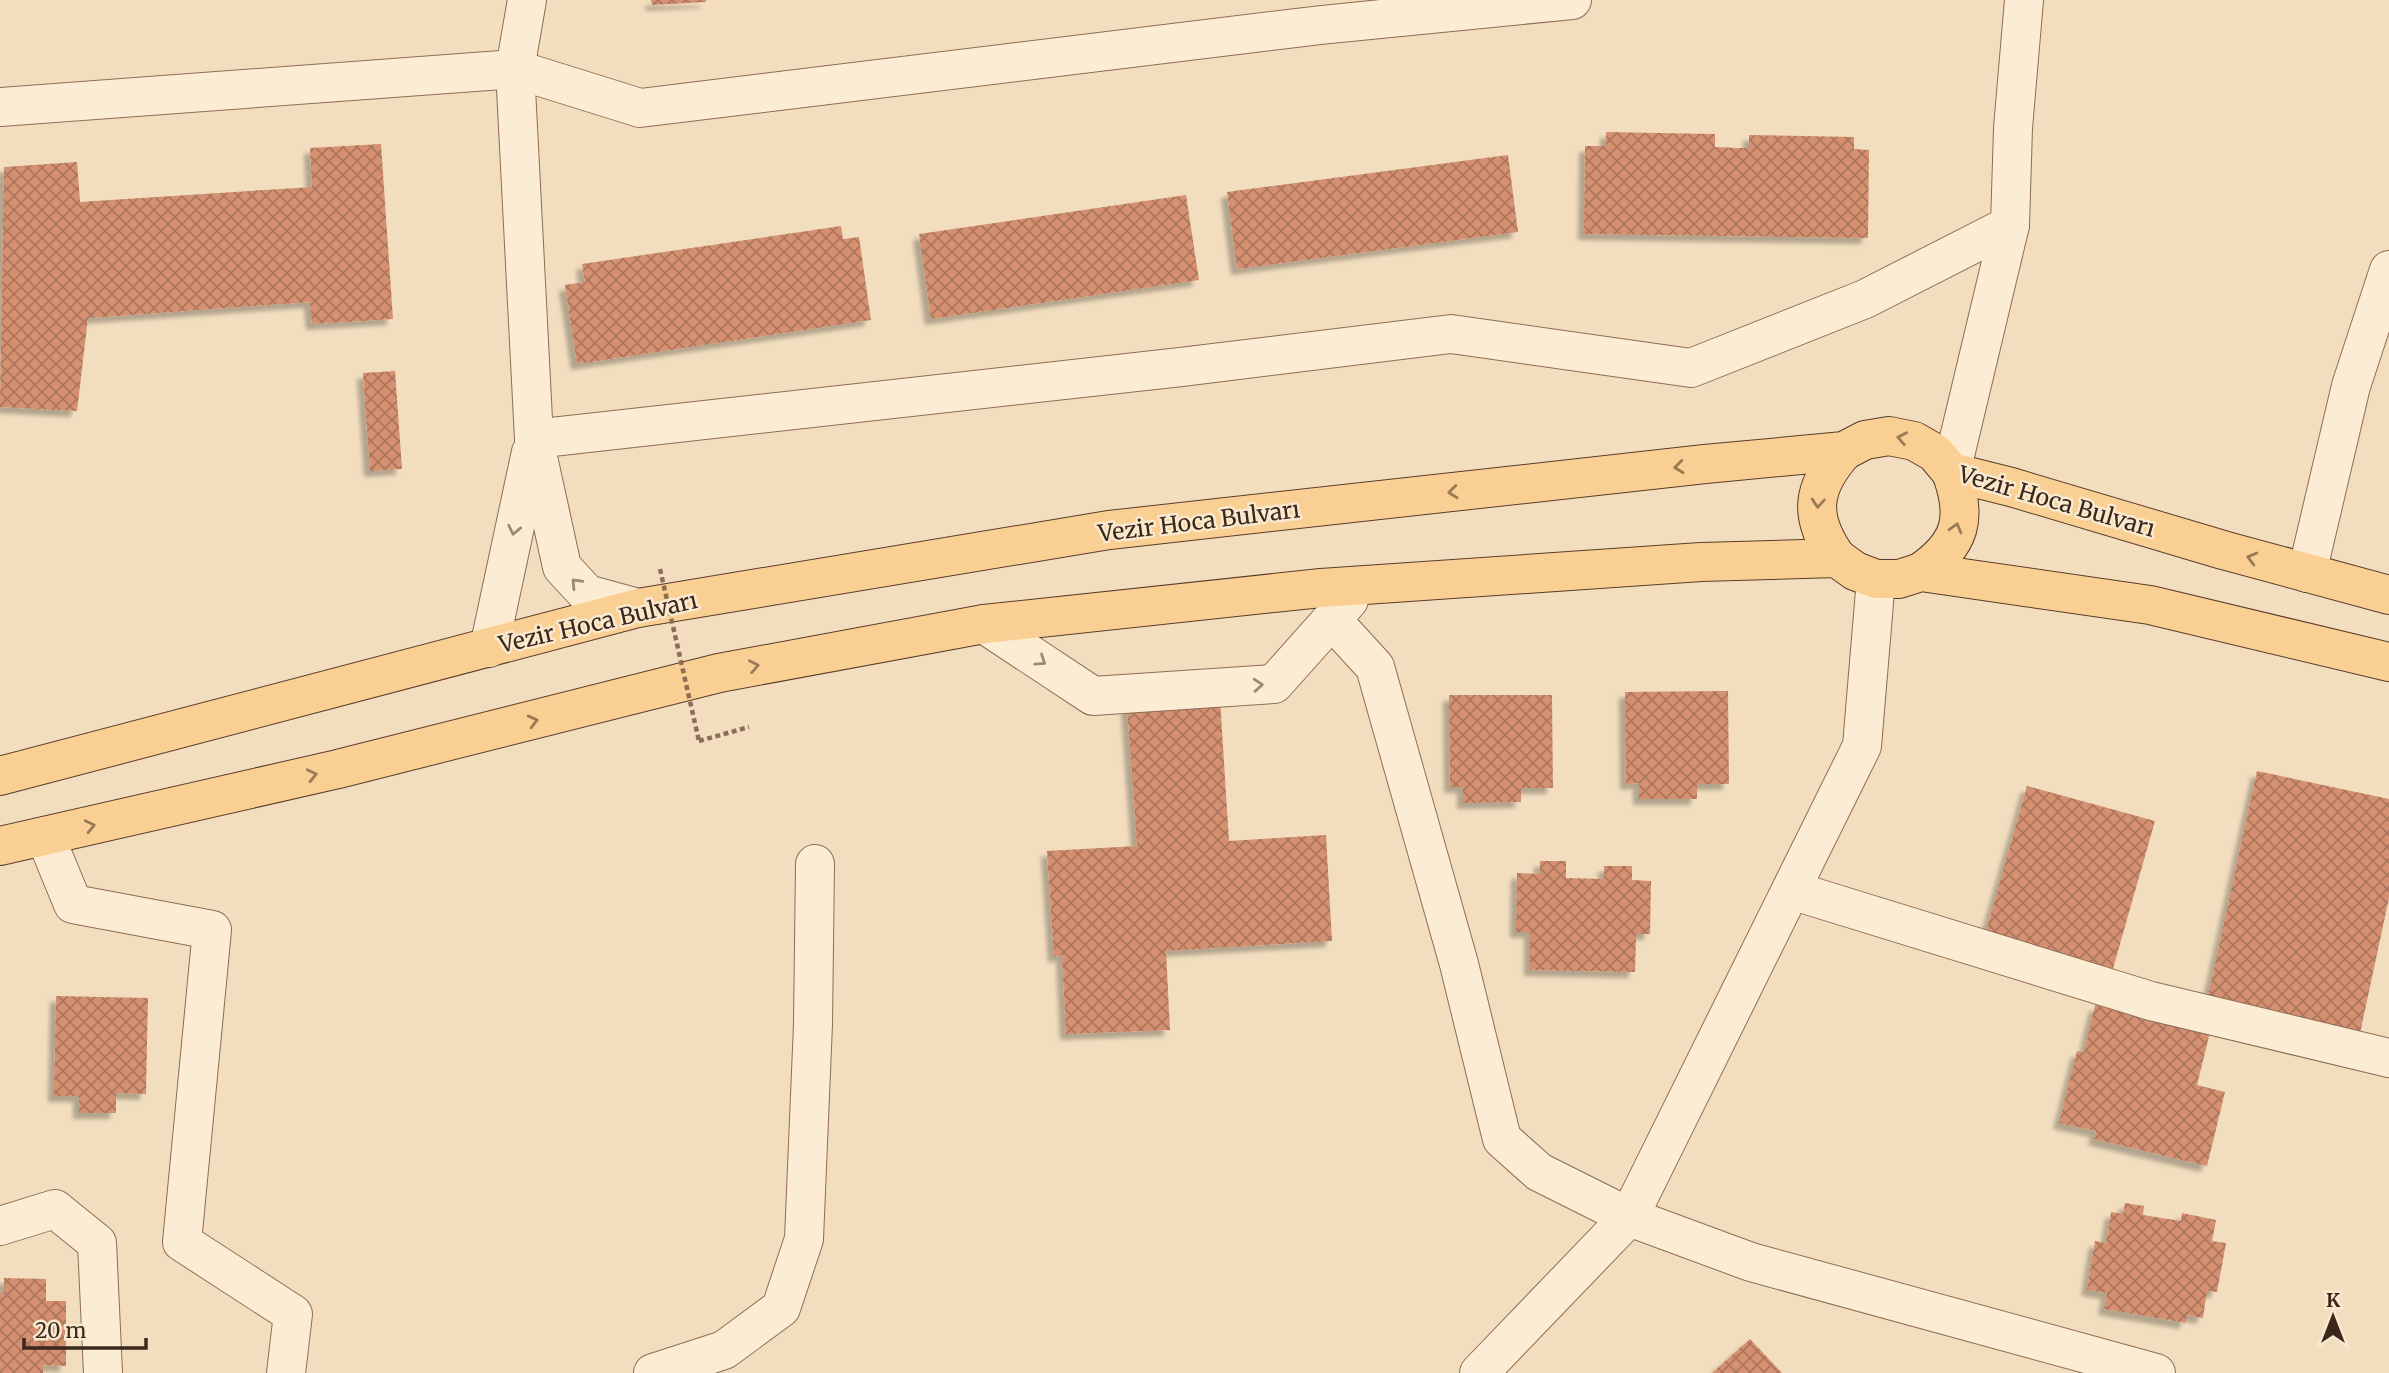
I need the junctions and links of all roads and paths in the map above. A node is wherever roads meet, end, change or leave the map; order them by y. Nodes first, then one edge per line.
1 (527, 0) edge
2 (1572, 0) edge
3 (2024, 0) edge
4 (514, 69) junction
5 (0, 107) edge
6 (2010, 225) junction
7 (2389, 270) edge
8 (534, 439) junction
9 (1844, 452) junction
10 (1951, 472) junction
11 (1837, 558) junction
12 (660, 569) dead end
13 (1921, 572) junction
14 (2306, 573) junction
15 (1876, 579) junction
16 (1362, 586) junction
17 (2389, 595) edge
18 (638, 608) junction
19 (1332, 620) junction
20 (984, 624) junction
21 (489, 648) junction
22 (2389, 662) edge
23 (749, 727) dead end
24 (0, 776) edge
25 (45, 836) junction
26 (0, 846) edge
27 (815, 864) dead end
28 (1791, 890) junction
29 (2389, 1058) edge
30 (1629, 1217) junction
31 (0, 1226) edge
32 (103, 1373) edge
33 (286, 1373) edge
34 (653, 1373) edge
35 (1479, 1373) edge
36 (2156, 1373) edge

1 - 4 street
2 - 4 street
3 - 6 street
4 - 5 street
4 - 8 street
6 - 8 street
6 - 10 street
7 - 14 street
18 -> 8 street
8 -> 21 street
10 -> 9 main road, Vezir Hoca Bulvarı
9 -> 11 main road
9 -> 18 main road, Vezir Hoca Bulvarı
13 -> 10 main road
14 -> 10 main road, Vezir Hoca Bulvarı
11 - 15 main road
11 - 16 main road
12 - 23 path, bridge
13 - 15 main road
13 - 22 main road
14 - 17 main road, Vezir Hoca Bulvarı
15 - 28 street
16 - 19 street
16 - 20 main road
18 - 21 main road, Vezir Hoca Bulvarı
20 -> 19 street
19 - 30 street
25 -> 20 main road
21 - 24 main road, Vezir Hoca Bulvarı
25 - 26 main road
25 - 33 street
27 - 34 street
28 - 29 street
28 - 30 street
30 - 35 street
30 - 36 street
31 - 32 street

